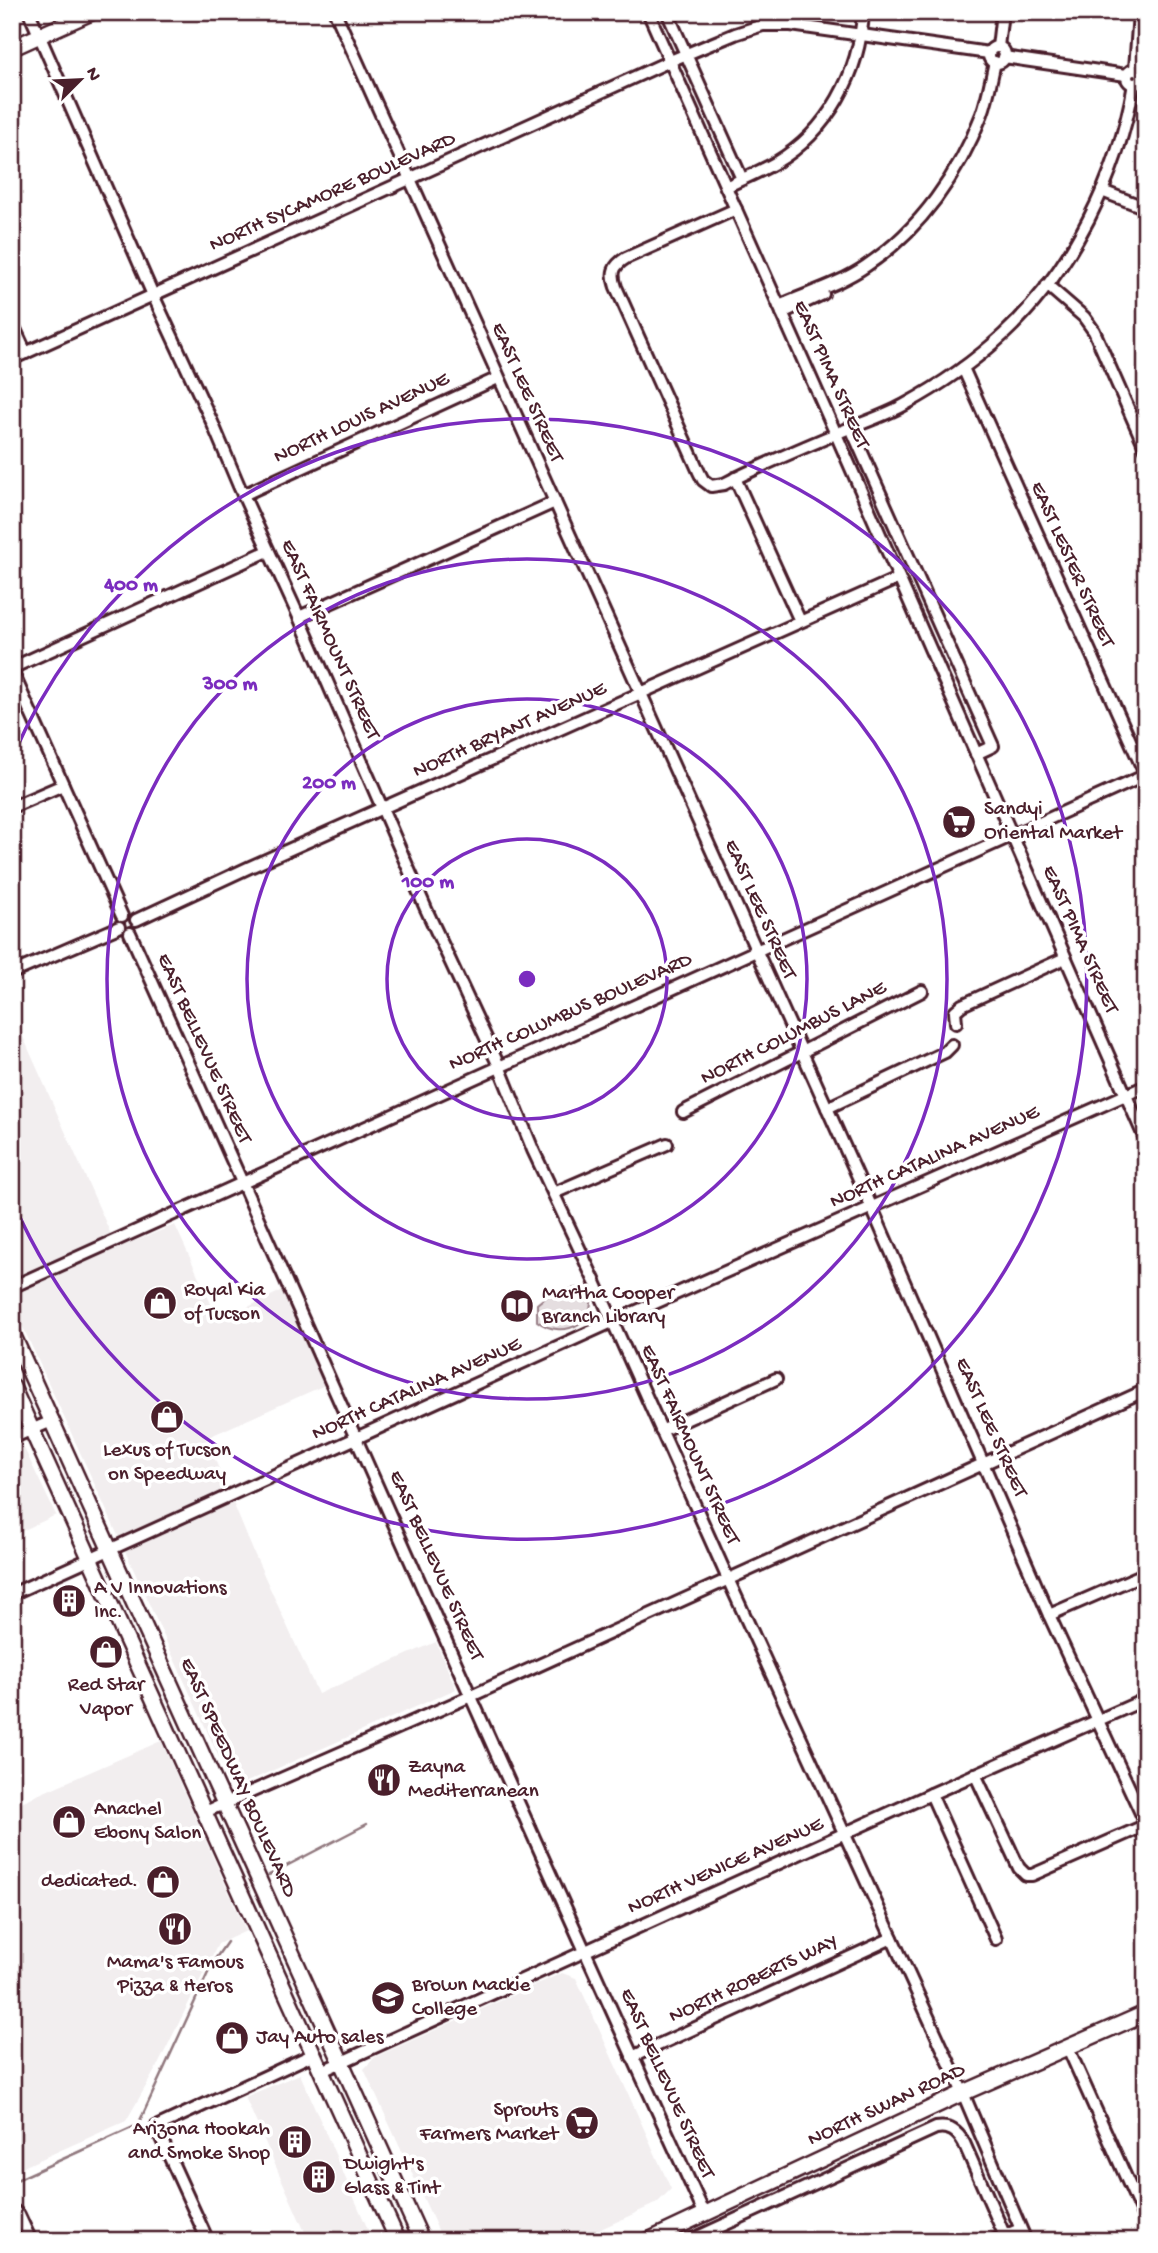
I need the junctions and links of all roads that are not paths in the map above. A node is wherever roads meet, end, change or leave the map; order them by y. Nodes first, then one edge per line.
1 (29, 12) edge
2 (92, 12) edge
3 (335, 12) edge
4 (648, 12) edge
5 (667, 12) edge
6 (863, 12) edge
7 (1002, 12) edge
8 (1139, 12) edge
9 (40, 36) junction
10 (862, 36) junction
11 (12, 48) edge
12 (686, 54) junction
13 (997, 55) junction
14 (670, 61) junction
15 (1136, 77) edge
16 (742, 179) junction
17 (410, 180) junction
18 (726, 187) junction
19 (1102, 191) junction
20 (1146, 208) edge
21 (736, 209) junction
22 (1047, 285) junction
23 (153, 295) junction
24 (780, 310) junction
25 (12, 323) edge
26 (26, 353) junction
27 (12, 359) edge
28 (963, 368) junction
29 (498, 378) junction
30 (851, 428) junction
31 (836, 434) junction
32 (1146, 449) edge
33 (735, 478) junction
34 (243, 495) junction
35 (555, 502) junction
36 (268, 551) junction
37 (899, 578) junction
38 (299, 617) junction
39 (800, 621) junction
40 (12, 669) edge
41 (641, 693) junction
42 (976, 754) junction
43 (1145, 775) edge
44 (63, 785) junction
45 (12, 807) edge
46 (382, 810) junction
47 (1012, 835) junction
48 (122, 916) junction
49 (136, 920) junction
50 (119, 928) junction
51 (130, 933) junction
52 (756, 950) junction
53 (1065, 958) junction
54 (12, 972) edge
55 (922, 991) dead end
56 (957, 1023) dead end
57 (952, 1045) dead end
58 (802, 1053) junction
59 (499, 1066) junction
60 (1146, 1086) edge
61 (1126, 1095) junction
62 (827, 1108) junction
63 (683, 1112) dead end
64 (1146, 1141) edge
65 (667, 1144) dead end
66 (242, 1182) junction
67 (554, 1193) junction
68 (872, 1208) junction
69 (12, 1287) edge
70 (612, 1322) junction
71 (12, 1333) edge
72 (776, 1379) dead end
73 (12, 1385) edge
74 (1146, 1390) edge
75 (52, 1421) junction
76 (32, 1430) junction
77 (661, 1431) junction
78 (12, 1438) edge
79 (358, 1438) junction
80 (985, 1464) junction
81 (111, 1550) junction
82 (91, 1559) junction
83 (1146, 1573) edge
84 (727, 1579) junction
85 (12, 1594) edge
86 (1049, 1615) junction
87 (471, 1696) junction
88 (1146, 1699) edge
89 (1097, 1721) junction
90 (975, 1774) junction
91 (931, 1794) junction
92 (225, 1802) junction
93 (205, 1812) junction
94 (1146, 1825) edge
95 (845, 1835) junction
96 (892, 1938) junction
97 (996, 1939) dead end
98 (586, 1952) junction
99 (1146, 2013) edge
100 (1068, 2048) junction
101 (314, 2054) junction
102 (632, 2057) junction
103 (342, 2063) junction
104 (322, 2071) junction
105 (963, 2093) junction
106 (15, 2214) edge
107 (705, 2215) junction
108 (1146, 2222) edge
109 (1020, 2229) junction
110 (1005, 2238) edge
111 (31, 2241) edge
112 (208, 2241) edge
113 (398, 2241) edge
114 (422, 2241) edge
115 (647, 2241) edge
116 (689, 2241) edge
117 (992, 2241) edge
118 (1026, 2241) edge

1 - 9 street, EAST FAIRMOUNT STREET
2 - 9 main road
3 - 17 street, EAST LEE STREET
4 - 14 street, EAST PIMA STREET
5 - 12 street
6 - 10 street
7 - 13 street
8 - 15 street
9 - 11 main road
9 - 23 street, EAST FAIRMOUNT STREET
10 - 12 street, NORTH SYCAMORE BOULEVARD
10 - 13 street, NORTH SYCAMORE BOULEVARD
10 - 16 street
12 - 14 street, NORTH SYCAMORE BOULEVARD
12 - 16 street
13 - 15 street, NORTH SYCAMORE BOULEVARD
13 - 24 street
14 - 17 street, NORTH SYCAMORE BOULEVARD
14 - 18 street, EAST PIMA STREET
15 - 19 street
16 - 18 street
17 - 23 street, NORTH SYCAMORE BOULEVARD
17 - 29 street, EAST LEE STREET
18 - 21 street, EAST PIMA STREET
19 - 20 street
19 - 22 street
21 - 24 street, EAST PIMA STREET
21 - 33 street
22 - 28 street
22 - 32 street
23 - 26 street, NORTH SYCAMORE BOULEVARD
23 - 34 street, EAST FAIRMOUNT STREET
24 - 31 street, EAST PIMA STREET
25 - 26 street
26 - 27 street, NORTH SYCAMORE BOULEVARD
28 - 30 street
28 - 43 street, EAST LESTER STREET
29 - 34 street, NORTH LOUIS AVENUE
29 - 35 street, EAST LEE STREET
30 - 31 street
30 - 42 street, EAST PIMA STREET
31 - 33 street
31 - 37 street, EAST PIMA STREET
33 - 39 street
34 - 36 street, EAST FAIRMOUNT STREET
35 - 38 street
35 - 41 street, EAST LEE STREET
36 - 38 street, EAST FAIRMOUNT STREET
36 - 40 street
37 - 39 street, NORTH BRYANT AVENUE
37 - 42 street, EAST PIMA STREET
38 - 46 street, EAST FAIRMOUNT STREET
39 - 41 street, NORTH BRYANT AVENUE
40 - 44 street
41 - 46 street, NORTH BRYANT AVENUE
41 - 52 street, EAST LEE STREET
42 - 47 street, EAST PIMA STREET
43 - 47 street, NORTH COLUMBUS BOULEVARD
44 - 45 street
44 - 48 street
46 - 49 street, NORTH BRYANT AVENUE
46 - 59 street, EAST FAIRMOUNT STREET
47 - 52 street, NORTH COLUMBUS BOULEVARD
47 - 53 street, EAST PIMA STREET
48 - 49 street
48 - 50 street
49 - 51 street
50 - 51 street
50 - 54 street
51 - 66 street, EAST BELLEVUE STREET
52 - 58 street, EAST LEE STREET
52 - 59 street, NORTH COLUMBUS BOULEVARD
53 - 56 street
53 - 61 street, EAST PIMA STREET
55 - 58 street, NORTH COLUMBUS LANE
57 - 62 street
58 - 62 street, EAST LEE STREET
58 - 63 street, NORTH COLUMBUS LANE
59 - 66 street, NORTH COLUMBUS BOULEVARD
59 - 67 street, EAST FAIRMOUNT STREET
60 - 61 street, NORTH CATALINA AVENUE
61 - 64 street, EAST PIMA STREET
61 - 68 street, NORTH CATALINA AVENUE
62 - 68 street, EAST LEE STREET
65 - 67 street
66 - 69 street, NORTH COLUMBUS BOULEVARD
66 - 79 street, EAST BELLEVUE STREET
67 - 70 street, EAST FAIRMOUNT STREET
68 - 70 street, NORTH CATALINA AVENUE
68 - 80 street, EAST LEE STREET
70 - 77 street, EAST FAIRMOUNT STREET
70 - 79 street, NORTH CATALINA AVENUE
71 - 75 main road, EAST SPEEDWAY BOULEVARD
72 - 77 street
73 - 76 main road, EAST SPEEDWAY BOULEVARD
74 - 80 street
75 - 76 street
75 - 81 main road, EAST SPEEDWAY BOULEVARD
76 - 78 street
76 - 82 main road, EAST SPEEDWAY BOULEVARD
77 - 84 street, EAST FAIRMOUNT STREET
79 - 81 street, NORTH CATALINA AVENUE
79 - 87 street, EAST BELLEVUE STREET
80 - 84 street
80 - 86 street, EAST LEE STREET
81 - 82 street, NORTH CATALINA AVENUE
81 - 92 main road, EAST SPEEDWAY BOULEVARD
82 - 85 street, NORTH CATALINA AVENUE
82 - 93 main road, EAST SPEEDWAY BOULEVARD
83 - 86 street
84 - 87 street
84 - 95 street, EAST FAIRMOUNT STREET
86 - 89 street, EAST LEE STREET
87 - 92 street
87 - 98 street, EAST BELLEVUE STREET
88 - 89 street, NORTH VENICE AVENUE
89 - 90 street, NORTH VENICE AVENUE
89 - 94 street, EAST LEE STREET
90 - 91 street, NORTH VENICE AVENUE
90 - 94 street
91 - 95 street, NORTH VENICE AVENUE
91 - 97 street
92 - 93 street
92 - 103 main road, EAST SPEEDWAY BOULEVARD
93 - 101 main road, EAST SPEEDWAY BOULEVARD
95 - 96 street, EAST FAIRMOUNT STREET
95 - 98 street, NORTH VENICE AVENUE
96 - 102 street, NORTH ROBERTS WAY
96 - 105 street, EAST FAIRMOUNT STREET
98 - 102 street, EAST BELLEVUE STREET
98 - 103 street, NORTH VENICE AVENUE
99 - 100 main road, NORTH SWAN ROAD
100 - 105 main road, NORTH SWAN ROAD
100 - 108 street
101 - 104 main road, EAST SPEEDWAY BOULEVARD
101 - 112 street
102 - 107 street, EAST BELLEVUE STREET
103 - 104 street, NORTH VENICE AVENUE
103 - 114 main road, EAST SPEEDWAY BOULEVARD
104 - 113 main road, EAST SPEEDWAY BOULEVARD
105 - 107 main road, NORTH SWAN ROAD
105 - 109 street, EAST FAIRMOUNT STREET
106 - 111 street
107 - 115 main road, NORTH SWAN ROAD
109 - 110 street
109 - 118 street, EAST FAIRMOUNT STREET
110 - 116 street, NORTH SWAN ROAD
110 - 117 street

